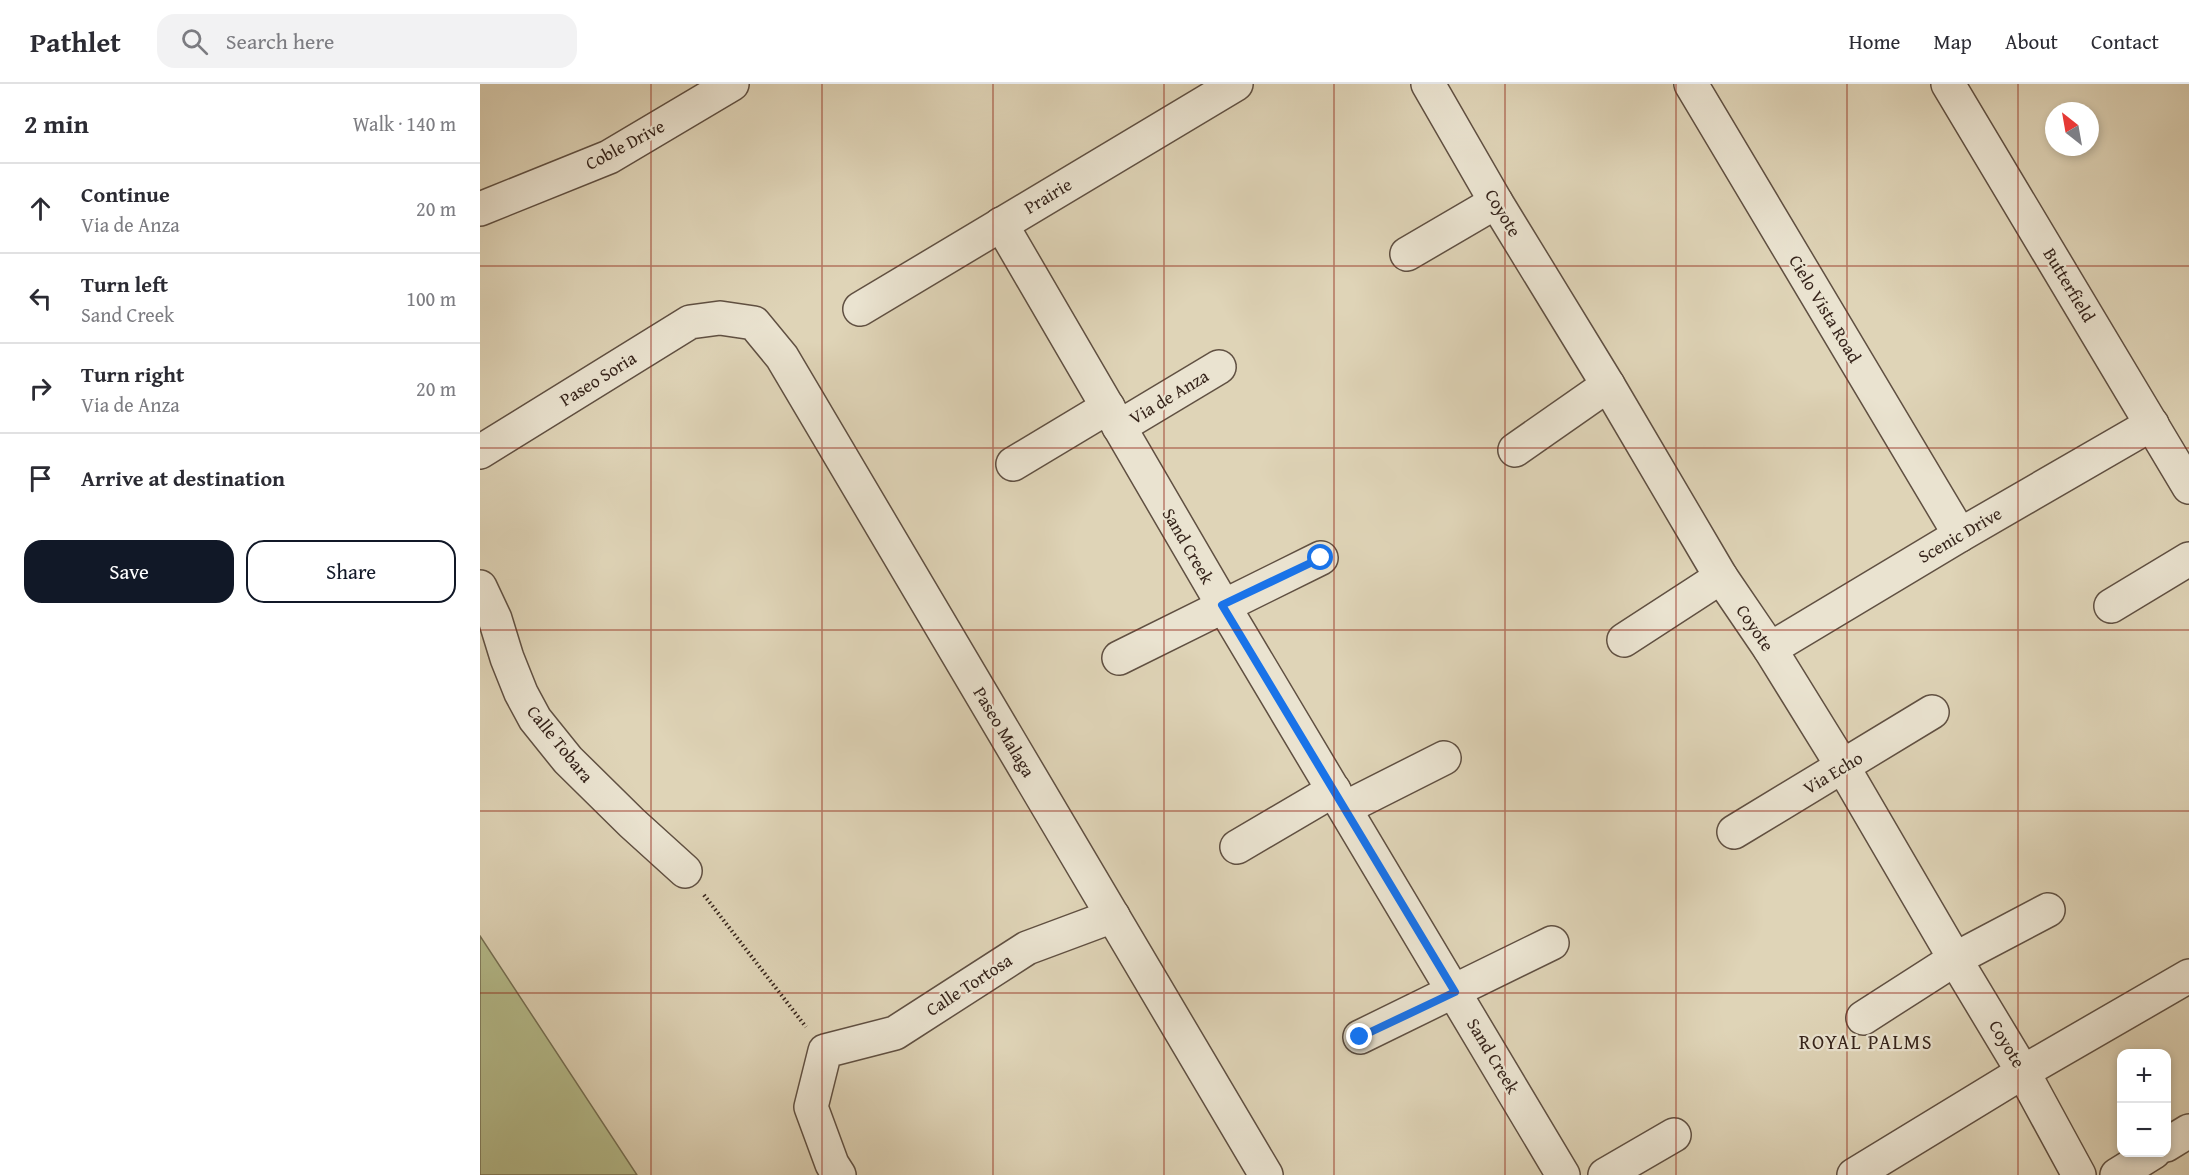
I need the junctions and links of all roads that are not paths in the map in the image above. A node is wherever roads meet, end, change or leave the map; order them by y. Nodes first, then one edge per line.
1 (732, 84) edge
2 (1236, 84) edge
3 (1428, 84) edge
4 (1691, 84) edge
5 (1948, 84) edge
6 (1496, 202) junction
7 (480, 209) edge
8 (1001, 224) junction
9 (1407, 254) dead end
10 (860, 309) dead end
11 (720, 318) joint
12 (1219, 367) dead end
13 (1608, 385) junction
14 (1113, 417) junction
15 (2152, 424) junction
16 (1515, 450) dead end
17 (480, 452) edge
18 (1013, 464) dead end
19 (2189, 487) edge
20 (1960, 535) junction
21 (1321, 558) dead end
22 (2189, 559) edge
23 (1721, 577) junction
24 (480, 587) edge
25 (1222, 605) junction
26 (2112, 606) dead end
27 (1624, 640) dead end
28 (1770, 649) junction
29 (1119, 658) dead end
30 (1932, 712) dead end
31 (1444, 758) dead end
32 (1843, 767) junction
33 (1339, 799) junction
34 (1734, 832) dead end
35 (1237, 847) dead end
36 (685, 871) road end
37 (2048, 910) dead end
38 (1113, 916) junction
39 (1552, 943) dead end
40 (1954, 958) junction
41 (2189, 976) edge
42 (1455, 992) junction
43 (1863, 1018) dead end
44 (1360, 1037) dead end
45 (2024, 1072) junction
46 (2189, 1131) edge
47 (1674, 1136) dead end
48 (2171, 1142) edge
49 (2146, 1157) edge
50 (1561, 1174) edge
51 (839, 1175) edge
52 (1266, 1175) edge
53 (1605, 1175) edge
54 (1854, 1175) edge
55 (2079, 1175) edge
56 (2116, 1175) edge

1 - 7 street, Coble Drive
2 - 8 street, Prairie
3 - 6 street, Coyote
4 - 20 street, Cielo Vista Road
5 - 15 street, Butterfield
6 - 9 street
6 - 13 street, Coyote
8 - 10 street, Prairie
8 - 14 street, Sand Creek
11 - 17 street, Paseo Soria
11 - 38 street, Paseo Malaga
12 - 14 street, Via de Anza
13 - 16 street
13 - 23 street, Coyote
14 - 18 street, Via de Anza
14 - 25 street, Sand Creek
15 - 19 street, Butterfield
15 - 20 street, Scenic Drive
20 - 28 street, Scenic Drive
21 - 25 street
22 - 26 street
23 - 27 street
23 - 28 street, Coyote
24 - 36 street, Calle Tobara
25 - 29 street
25 - 33 street, Sand Creek
28 - 32 street, Coyote
30 - 32 street, Via Echo
31 - 33 street
32 - 34 street, Via Echo
32 - 40 street, Coyote
33 - 35 street
33 - 42 street, Sand Creek
37 - 40 street
38 - 51 street, Calle Tortosa
38 - 52 street, Paseo Malaga
39 - 42 street
40 - 43 street
40 - 45 street, Coyote
41 - 45 street
42 - 44 street
42 - 50 street, Sand Creek
45 - 54 street
45 - 55 street, Coyote
46 - 48 street
47 - 53 street
49 - 56 street

